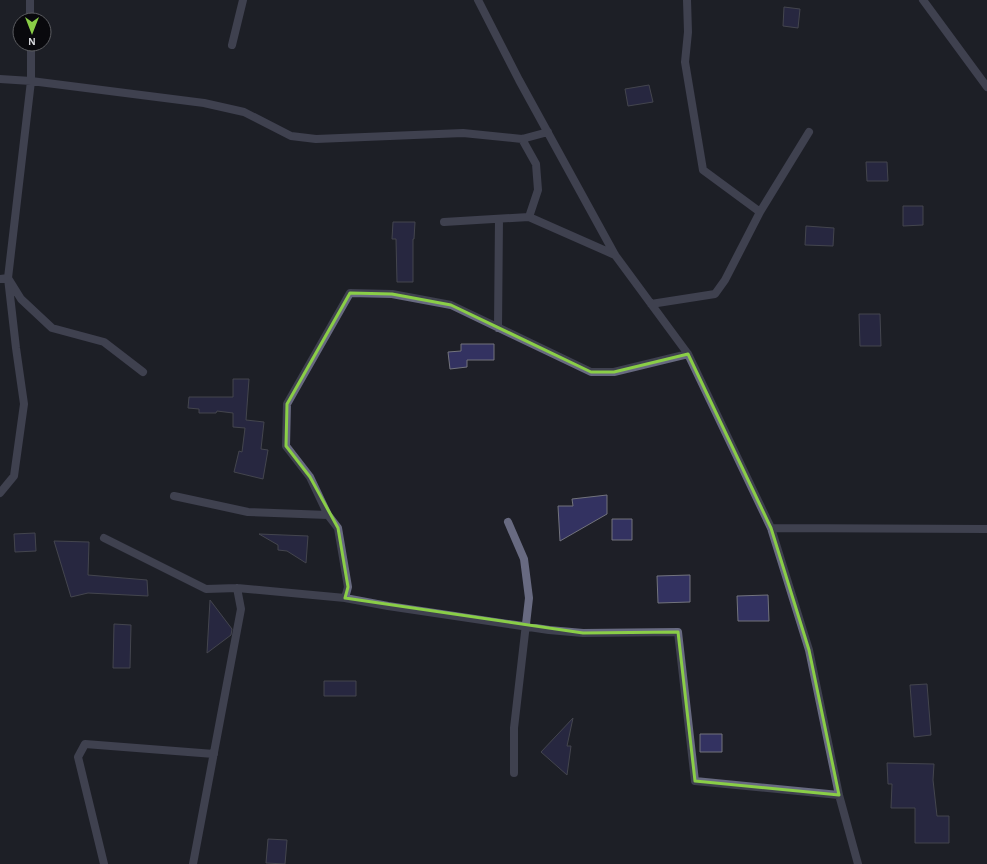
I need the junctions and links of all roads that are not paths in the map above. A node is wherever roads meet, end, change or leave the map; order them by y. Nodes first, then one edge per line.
1 (30, 0) edge
2 (243, 0) edge
3 (478, 0) edge
4 (687, 0) edge
5 (923, 0) edge
6 (30, 12) edge
7 (232, 45) dead end
8 (30, 52) edge
9 (0, 79) edge
10 (31, 81) junction
11 (987, 86) edge
12 (548, 132) junction
13 (809, 132) dead end
14 (522, 139) junction
15 (760, 212) junction
16 (529, 217) junction
17 (499, 219) junction
18 (444, 222) dead end
19 (615, 255) junction
20 (4, 278) edge
21 (651, 304) junction
22 (498, 328) junction
23 (688, 354) junction
24 (143, 372) dead end
25 (0, 493) edge
26 (174, 496) dead end
27 (328, 515) junction
28 (508, 522) dead end
29 (771, 528) junction
30 (987, 529) edge
31 (104, 538) dead end
32 (237, 588) junction
33 (345, 598) junction
34 (526, 627) junction
35 (214, 754) junction
36 (514, 773) dead end
37 (839, 795) junction
38 (104, 864) edge
39 (193, 864) edge
40 (858, 864) edge

1 - 6 street
2 - 7 street
3 - 12 street
4 - 15 street
5 - 11 street
8 - 10 street
9 - 10 street
10 - 14 street
10 - 20 street
12 - 14 street
12 - 19 street
13 - 15 street
14 - 16 street
15 - 21 street
16 - 17 street
16 - 19 street
17 - 18 street
17 - 22 street
19 - 21 street
20 - 24 street
20 - 25 street
21 - 23 street
22 - 23 street
22 - 27 street
23 - 29 street
26 - 27 street
27 - 33 street
28 - 34 street
29 - 30 street
29 - 37 street
31 - 32 street
32 - 33 street
32 - 35 street
33 - 34 street
34 - 36 street
34 - 37 street
35 - 38 street
35 - 39 street
37 - 40 street

